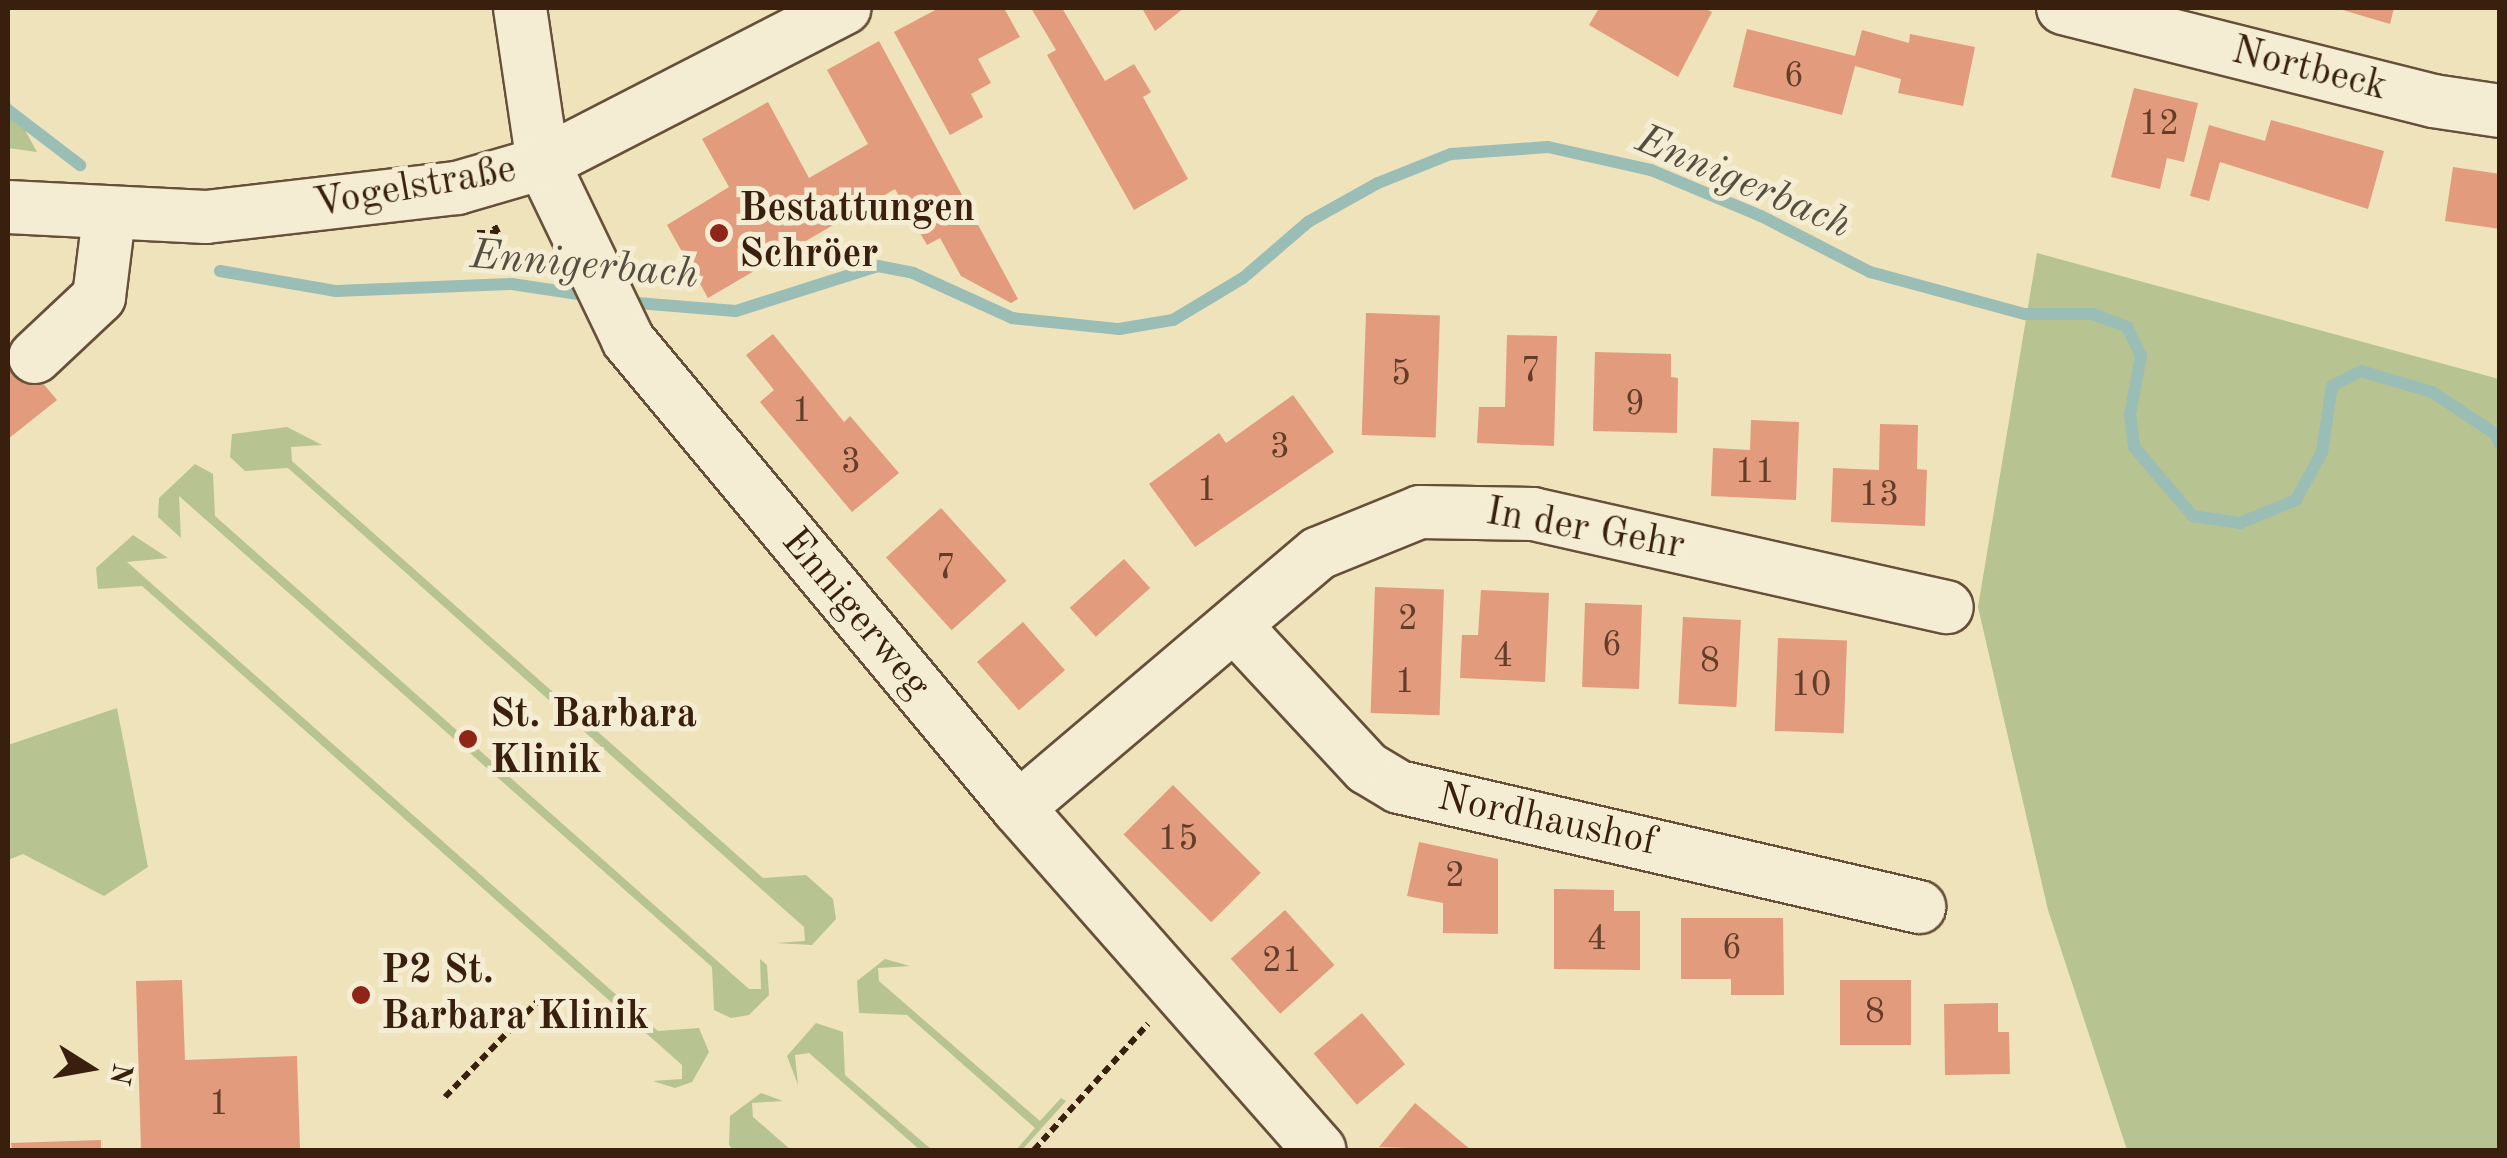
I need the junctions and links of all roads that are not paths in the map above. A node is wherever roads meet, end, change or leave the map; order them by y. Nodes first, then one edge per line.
1 (520, 8) edge
2 (844, 8) edge
3 (2062, 8) edge
4 (2500, 111) edge
5 (543, 163) junction
6 (8, 208) edge
7 (109, 217) junction
8 (34, 356) dead end
9 (1947, 607) dead end
10 (1235, 626) junction
11 (1018, 808) junction
12 (1920, 907) dead end
13 (1320, 1150) edge

1 - 5 street, Ennigerweg
2 - 5 street, Vogelstraße
3 - 4 street, Nortbeck
5 - 7 street, Vogelstraße
5 - 11 street, Ennigerweg
6 - 7 street, Vogelstraße
7 - 8 street
9 - 10 street, In der Gehr
10 - 11 street, In der Gehr
10 - 12 street, Nordhaushof
11 - 13 street, Ennigerweg

